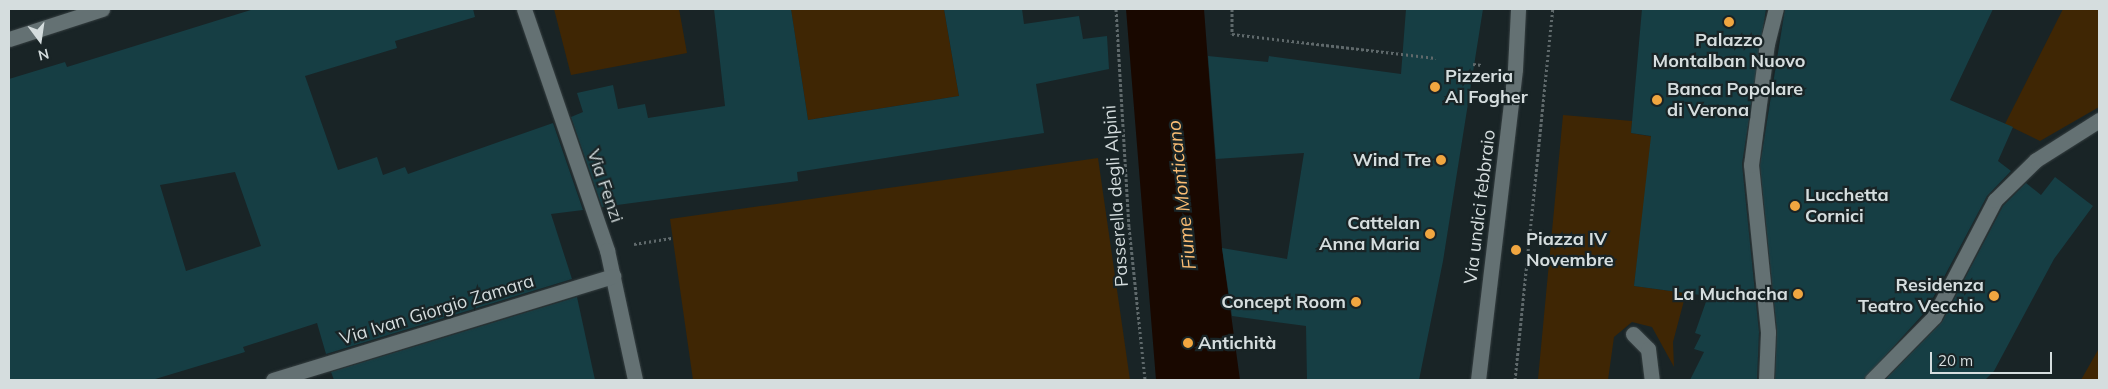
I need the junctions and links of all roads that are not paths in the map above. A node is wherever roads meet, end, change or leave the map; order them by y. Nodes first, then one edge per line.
1 (102, 9) edge
2 (524, 9) edge
3 (1518, 9) edge
4 (1776, 9) edge
5 (9, 39) edge
6 (2099, 120) edge
7 (613, 276) junction
8 (1633, 334) dead end
9 (273, 380) edge
10 (634, 380) edge
11 (1478, 380) edge
12 (1652, 380) edge
13 (1766, 380) edge
14 (1872, 380) edge

1 - 5 street
2 - 7 street, Via Fenzi
3 - 11 street, Via undici febbraio
4 - 13 street
6 - 14 street
7 - 9 street, Via Ivan Giorgio Zamara
7 - 10 street, Via Fenzi
8 - 12 street

